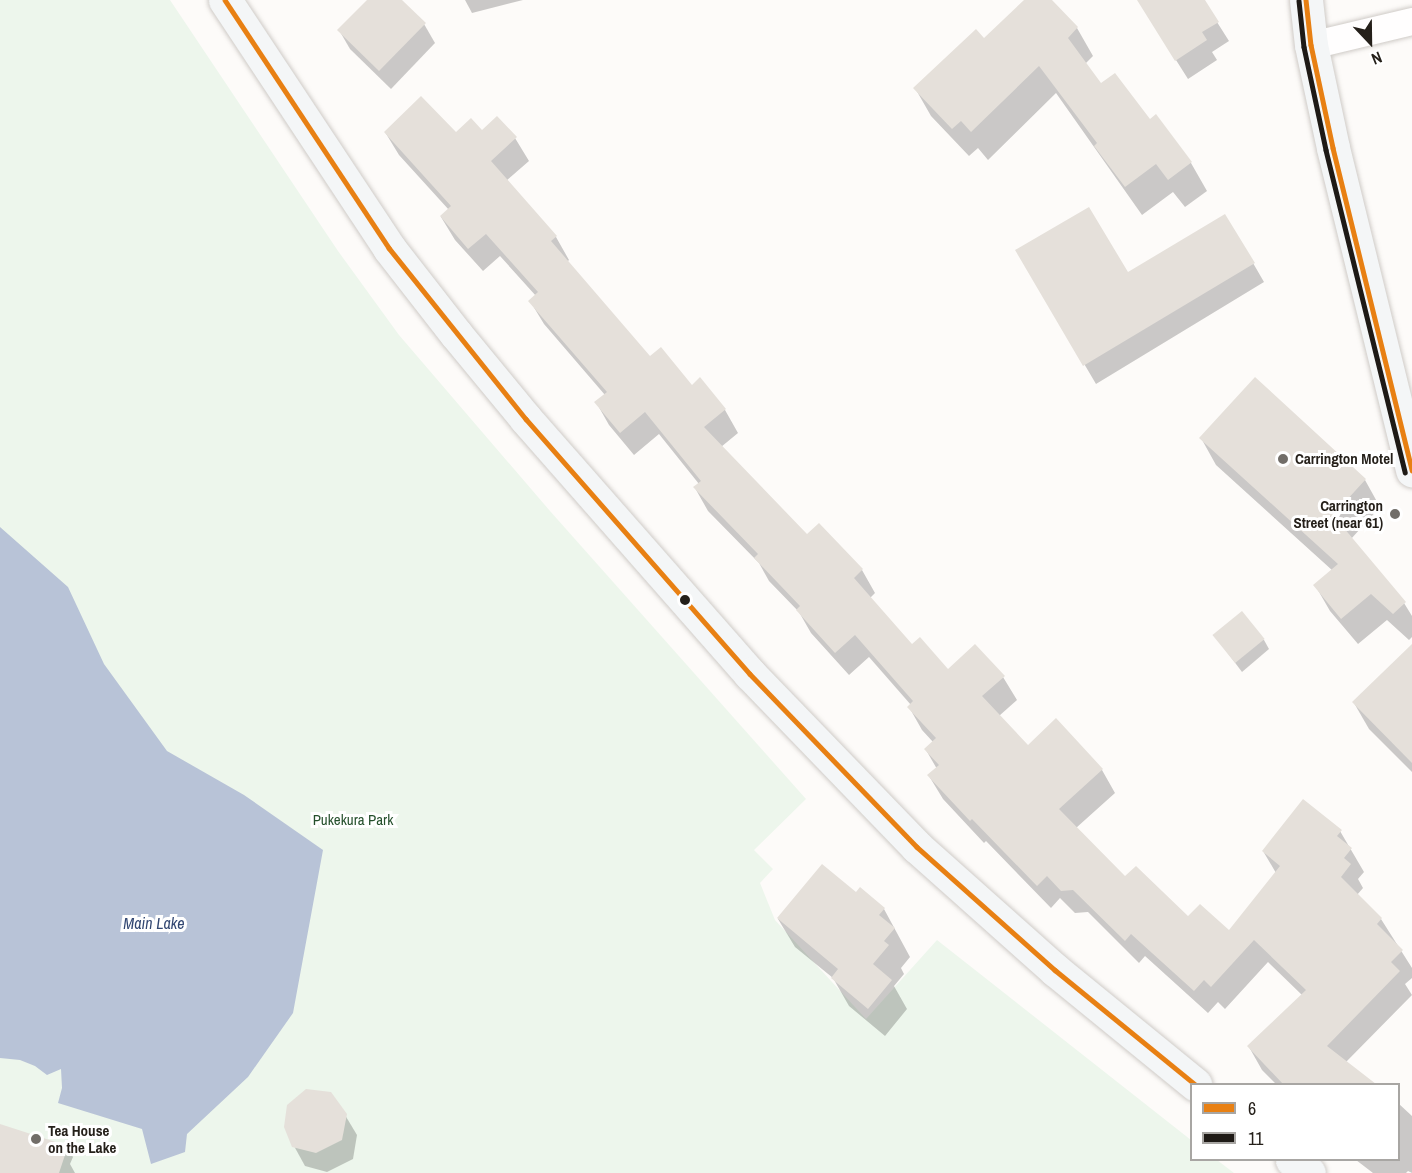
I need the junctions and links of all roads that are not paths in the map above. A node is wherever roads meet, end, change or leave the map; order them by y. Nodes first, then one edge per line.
1 (225, 0) edge
2 (1306, 0) edge
3 (1412, 21) edge
4 (1311, 45) junction
5 (1412, 470) edge
6 (1194, 1083) edge
7 (1293, 1161) edge
8 (1309, 1173) edge

1 - 6 street
2 - 4 street
3 - 4 street
4 - 5 street
7 - 8 street

